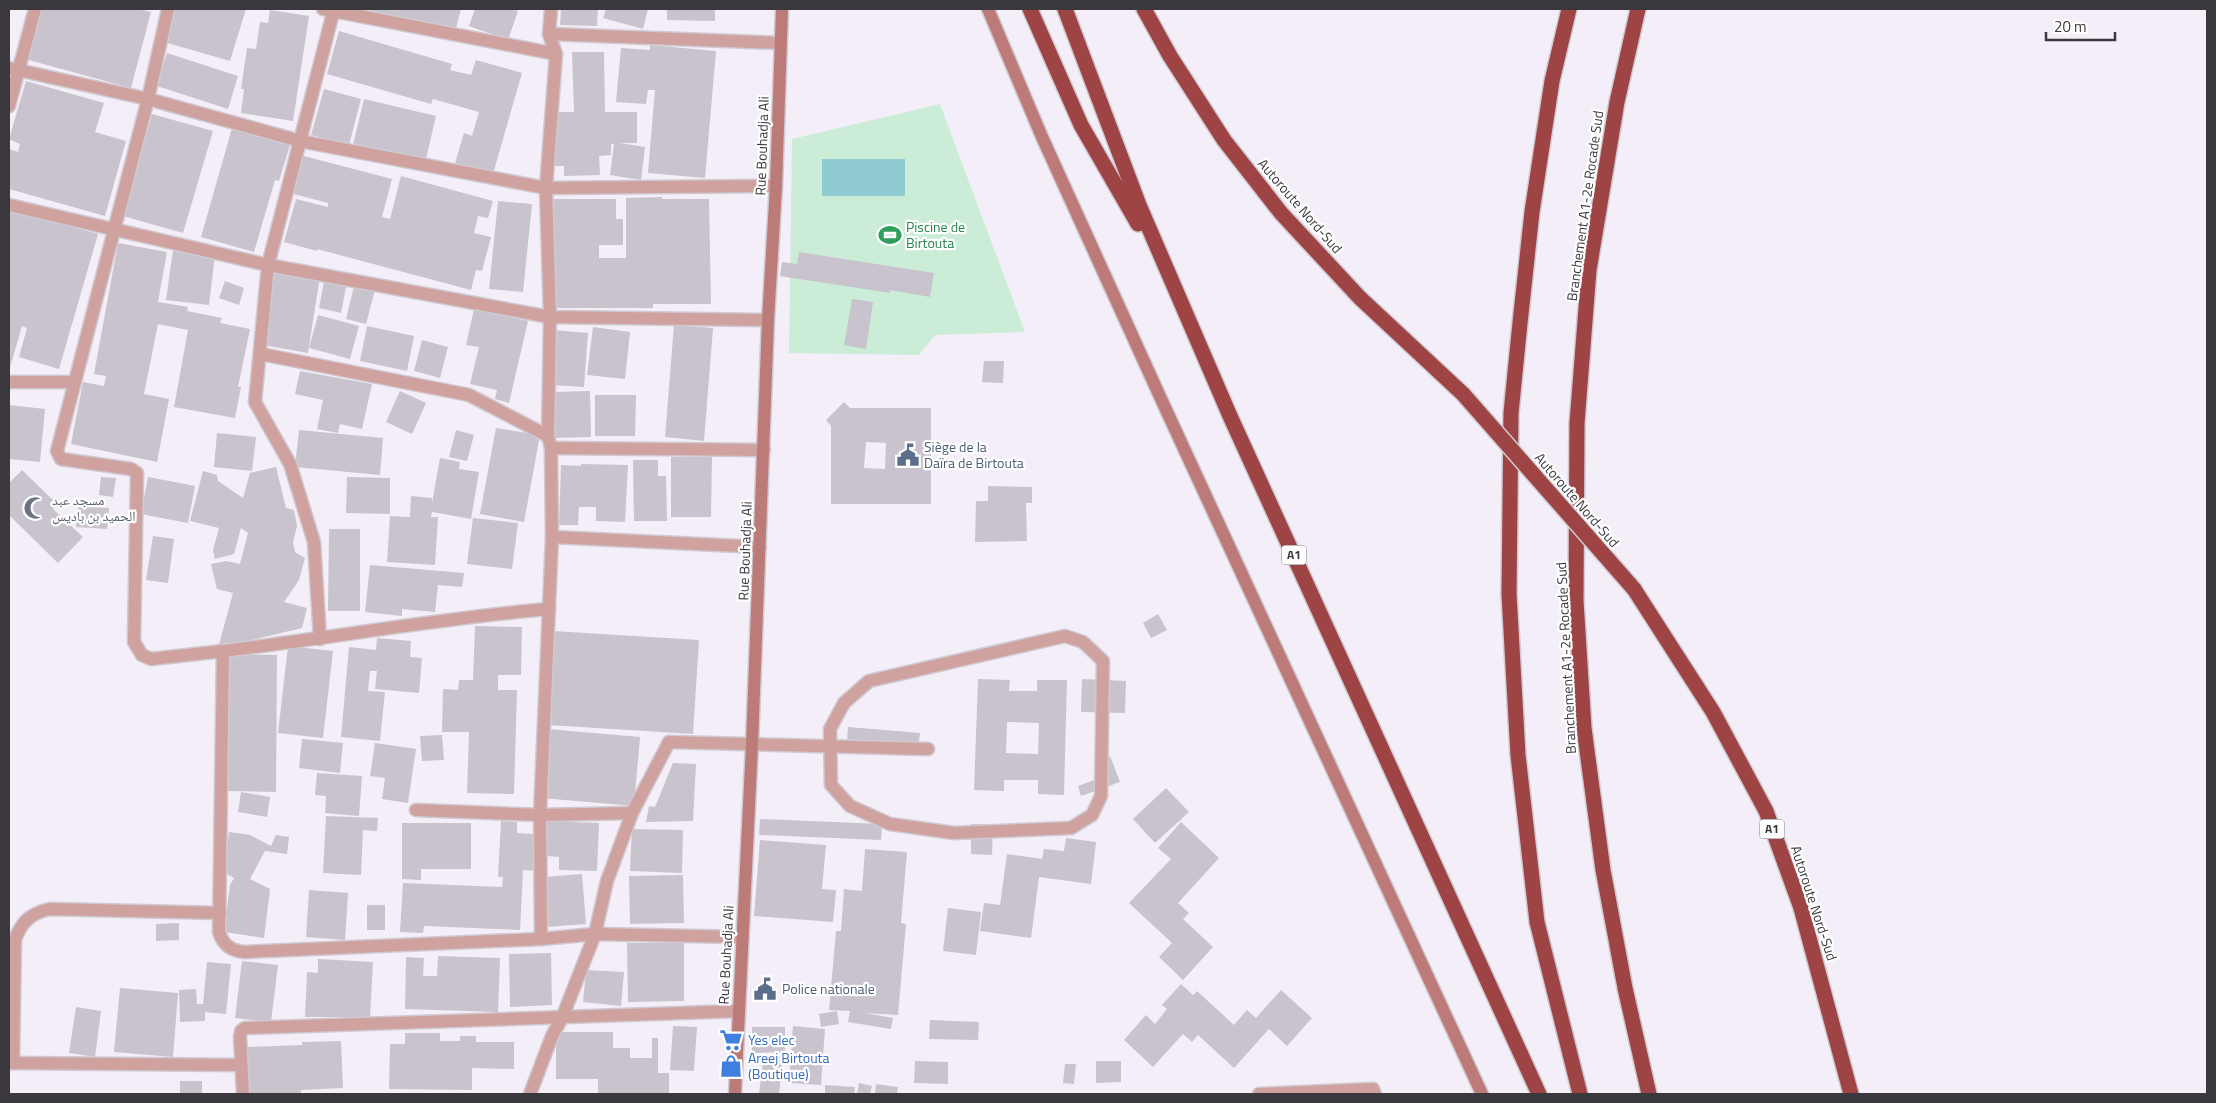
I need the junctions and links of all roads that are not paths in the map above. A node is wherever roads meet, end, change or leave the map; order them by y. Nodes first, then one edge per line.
1 (34, 9) edge
2 (168, 9) edge
3 (550, 9) edge
4 (782, 9) edge
5 (988, 9) edge
6 (1030, 9) edge
7 (1065, 9) edge
8 (1144, 9) edge
9 (1569, 9) edge
10 (1638, 9) edge
11 (330, 10) edge
12 (549, 34) junction
13 (780, 43) junction
14 (556, 54) junction
15 (14, 69) edge
16 (148, 99) junction
17 (9, 106) edge
18 (300, 141) junction
19 (776, 186) junction
20 (546, 188) junction
21 (9, 205) edge
22 (114, 228) junction
23 (268, 265) junction
24 (1172, 282) junction
25 (550, 316) junction
26 (768, 320) junction
27 (261, 354) junction
28 (9, 382) edge
29 (75, 382) junction
30 (549, 442) junction
31 (764, 450) junction
32 (552, 537) junction
33 (760, 548) junction
34 (549, 609) junction
35 (320, 640) junction
36 (223, 651) junction
37 (752, 744) junction
38 (829, 746) junction
39 (928, 749) dead end
40 (416, 810) dead end
41 (632, 813) junction
42 (540, 815) junction
43 (220, 913) junction
44 (595, 934) junction
45 (742, 937) junction
46 (541, 939) junction
47 (739, 1011) junction
48 (562, 1018) junction
49 (11, 1063) edge
50 (241, 1065) junction
51 (1374, 1092) edge
52 (244, 1094) edge
53 (530, 1094) edge
54 (736, 1094) edge
55 (1259, 1094) edge
56 (1482, 1094) edge
57 (1540, 1094) edge
58 (1580, 1094) edge
59 (1649, 1094) edge
60 (1851, 1094) edge

1 - 15 street
2 - 16 street
3 - 12 street
4 - 13 main road, Rue Bouhadja Ali
5 - 56 main road
6 - 24 highway
7 - 24 highway, A1
8 - 60 highway, Autoroute Nord-Sud / A1, bridge
9 - 58 highway
10 - 59 highway, Branchement A1-2e Rocade Sud
11 - 14 street
11 - 18 street
12 - 13 street
12 - 14 street
13 - 19 main road, Rue Bouhadja Ali
14 - 20 street
15 - 16 street
15 - 17 street
16 - 18 street
16 - 22 street
18 - 20 street
18 - 23 street
19 - 20 street
19 - 26 main road, Rue Bouhadja Ali
20 - 25 street
21 - 22 street
22 - 23 street
22 - 29 street
23 - 25 street
23 - 27 street
24 - 57 highway, A1
25 - 26 street
25 - 30 street
26 - 31 main road, Rue Bouhadja Ali
27 - 30 street
27 - 35 street
28 - 29 street
29 - 36 street
30 - 31 street
30 - 32 street
31 - 33 main road, Rue Bouhadja Ali
32 - 33 street
32 - 34 street
33 - 37 main road, Rue Bouhadja Ali
34 - 35 street
34 - 42 street
35 - 36 street
36 - 43 street
37 - 38 street
37 - 41 street
37 - 45 main road, Rue Bouhadja Ali
38 - 38 street
38 - 39 street
40 - 42 street
41 - 42 street
41 - 44 street
42 - 46 street
43 - 46 street
43 - 49 street
44 - 45 street
44 - 46 street
44 - 48 street
45 - 47 main road, Rue Bouhadja Ali
47 - 48 street
47 - 54 main road, Rue Bouhadja Ali
48 - 50 street
48 - 53 street
49 - 50 street
50 - 52 street
51 - 55 street

